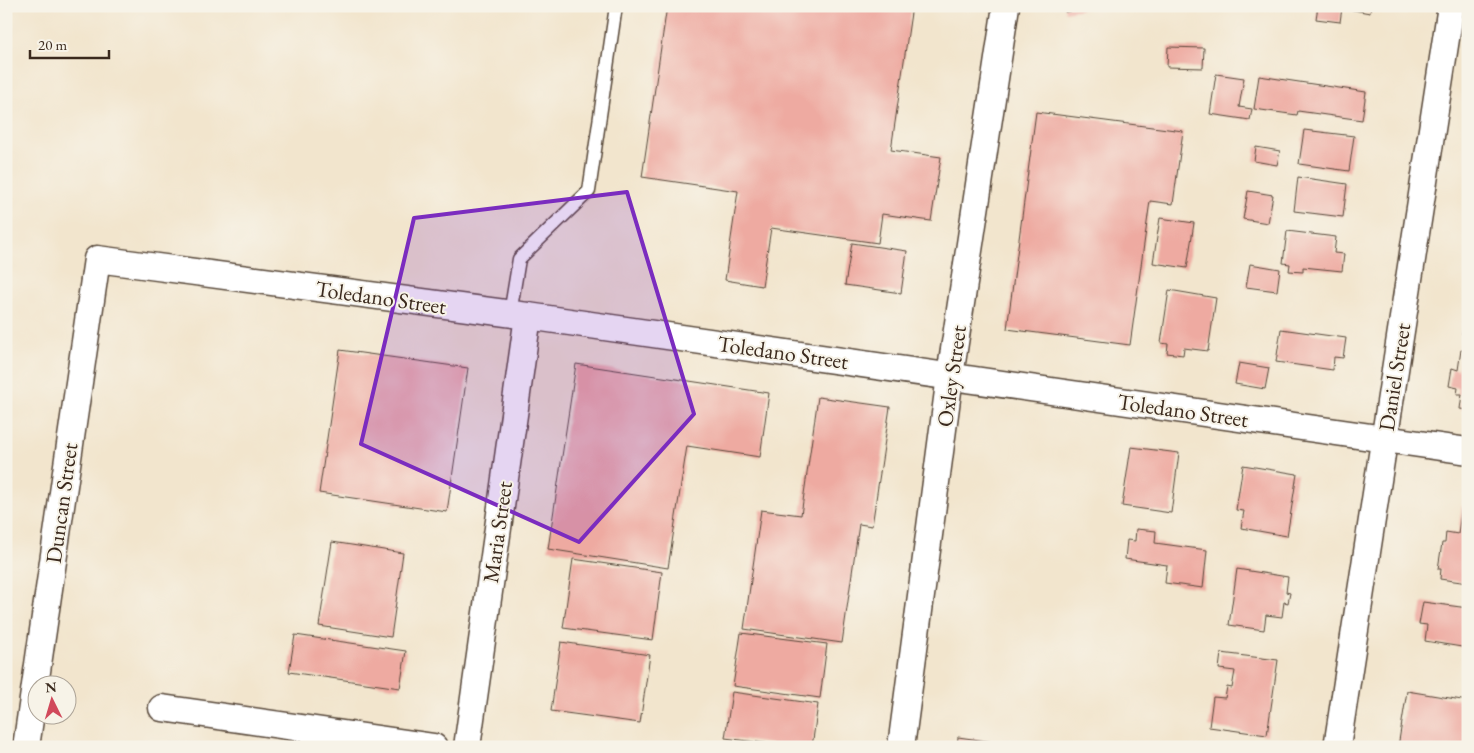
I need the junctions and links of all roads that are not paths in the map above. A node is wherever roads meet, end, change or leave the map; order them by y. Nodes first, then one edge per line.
1 (616, 6) edge
2 (1006, 6) edge
3 (1451, 6) edge
4 (97, 259) joint
5 (519, 315) junction
6 (950, 376) junction
7 (1385, 439) junction
8 (1468, 451) edge
9 (162, 708) dead end
10 (26, 747) edge
11 (434, 747) edge
12 (467, 747) edge
13 (901, 747) edge
14 (1337, 747) edge

1 - 5 lane
2 - 6 street, Oxley Street
3 - 7 street, Daniel Street
4 - 5 street, Toledano Street
4 - 10 street, Duncan Street
5 - 6 street, Toledano Street
5 - 12 street, Maria Street
6 - 7 street, Toledano Street
6 - 13 street, Oxley Street
7 - 8 street, Toledano Street
7 - 14 street, Daniel Street
9 - 11 street

